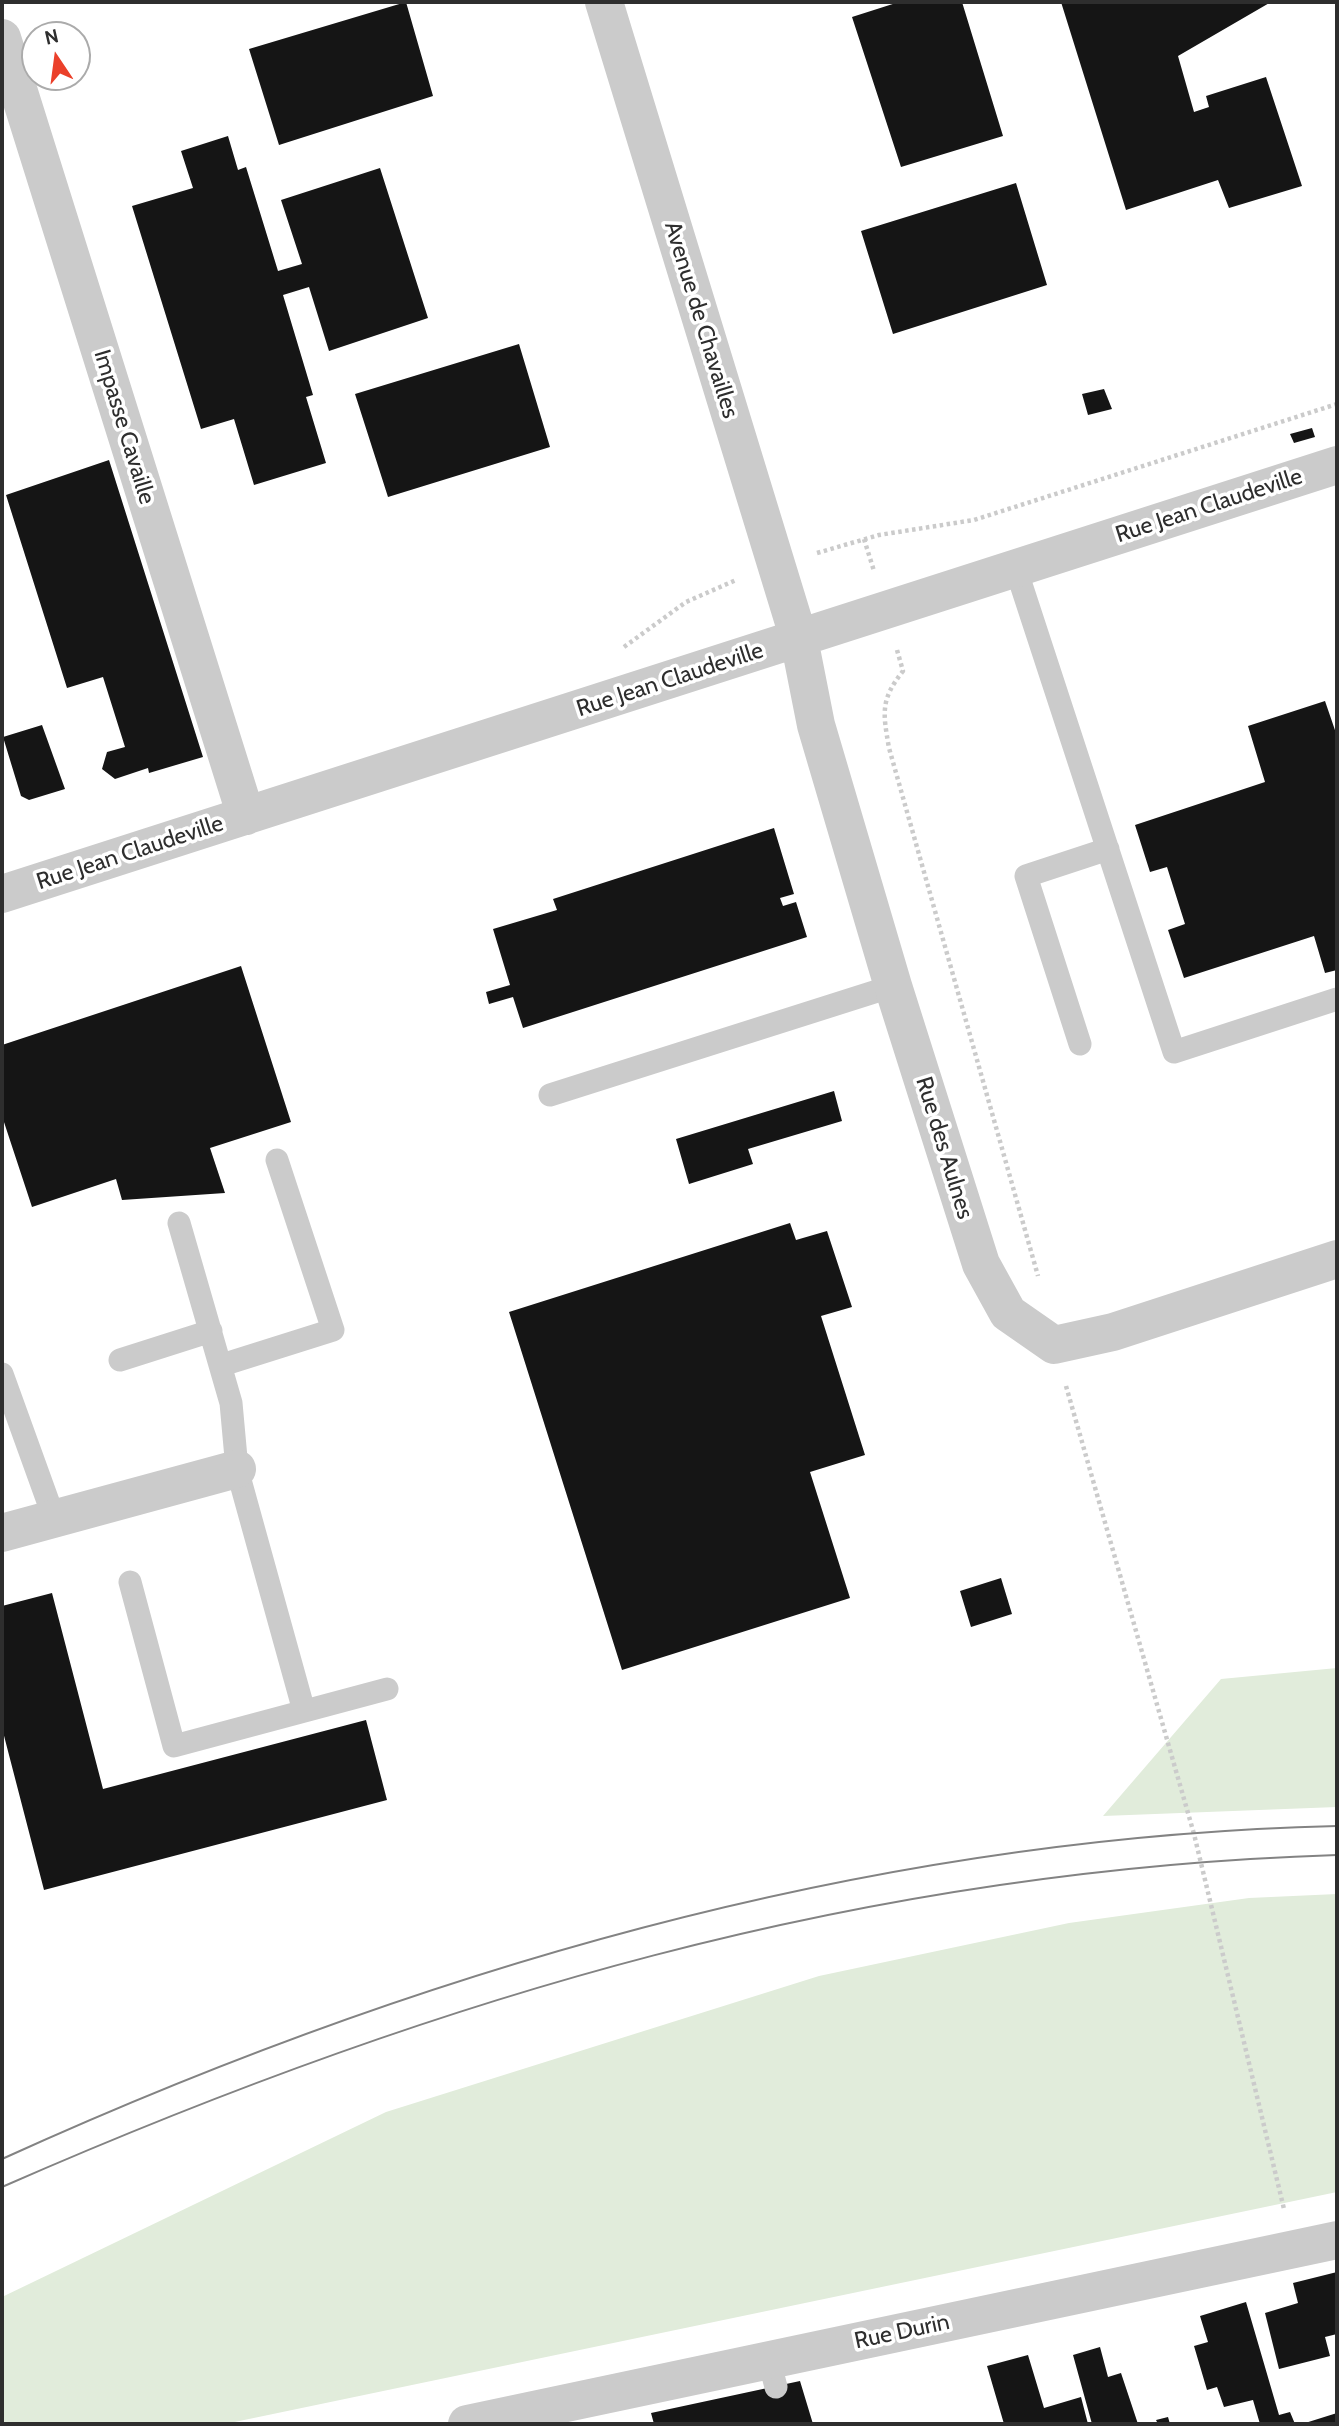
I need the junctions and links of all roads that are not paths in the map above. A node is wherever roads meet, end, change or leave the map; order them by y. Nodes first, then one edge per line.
1 (604, 2) edge
2 (2, 38) edge
3 (1337, 465) edge
4 (1016, 569) junction
5 (799, 639) junction
6 (246, 816) junction
7 (1108, 849) junction
8 (2, 894) edge
9 (893, 986) junction
10 (1337, 999) edge
11 (1080, 1044) dead end
12 (550, 1095) dead end
13 (277, 1160) dead end
14 (179, 1223) dead end
15 (1337, 1259) edge
16 (211, 1331) junction
17 (120, 1360) dead end
18 (222, 1365) junction
19 (2, 1374) edge
20 (237, 1469) junction
21 (54, 1518) junction
22 (2, 1533) edge
23 (130, 1582) dead end
24 (387, 1689) dead end
25 (304, 1711) junction
26 (1337, 2240) edge
27 (467, 2424) edge

1 - 5 street, Avenue de Chavailles
2 - 6 street, Impasse Cavaille
3 - 4 street, Rue Jean Claudeville
4 - 5 street, Rue Jean Claudeville
4 - 7 lane
5 - 6 street, Rue Jean Claudeville
5 - 9 street, Rue des Aulnes
6 - 8 street, Rue Jean Claudeville
7 - 10 lane
7 - 11 lane
9 - 12 lane
9 - 15 street, Rue des Aulnes
13 - 18 lane
14 - 16 lane
16 - 17 lane
16 - 18 lane
18 - 20 lane
19 - 21 lane
20 - 21 street
20 - 25 lane
21 - 22 street
23 - 25 lane
24 - 25 lane
26 - 27 street, Rue Durin

